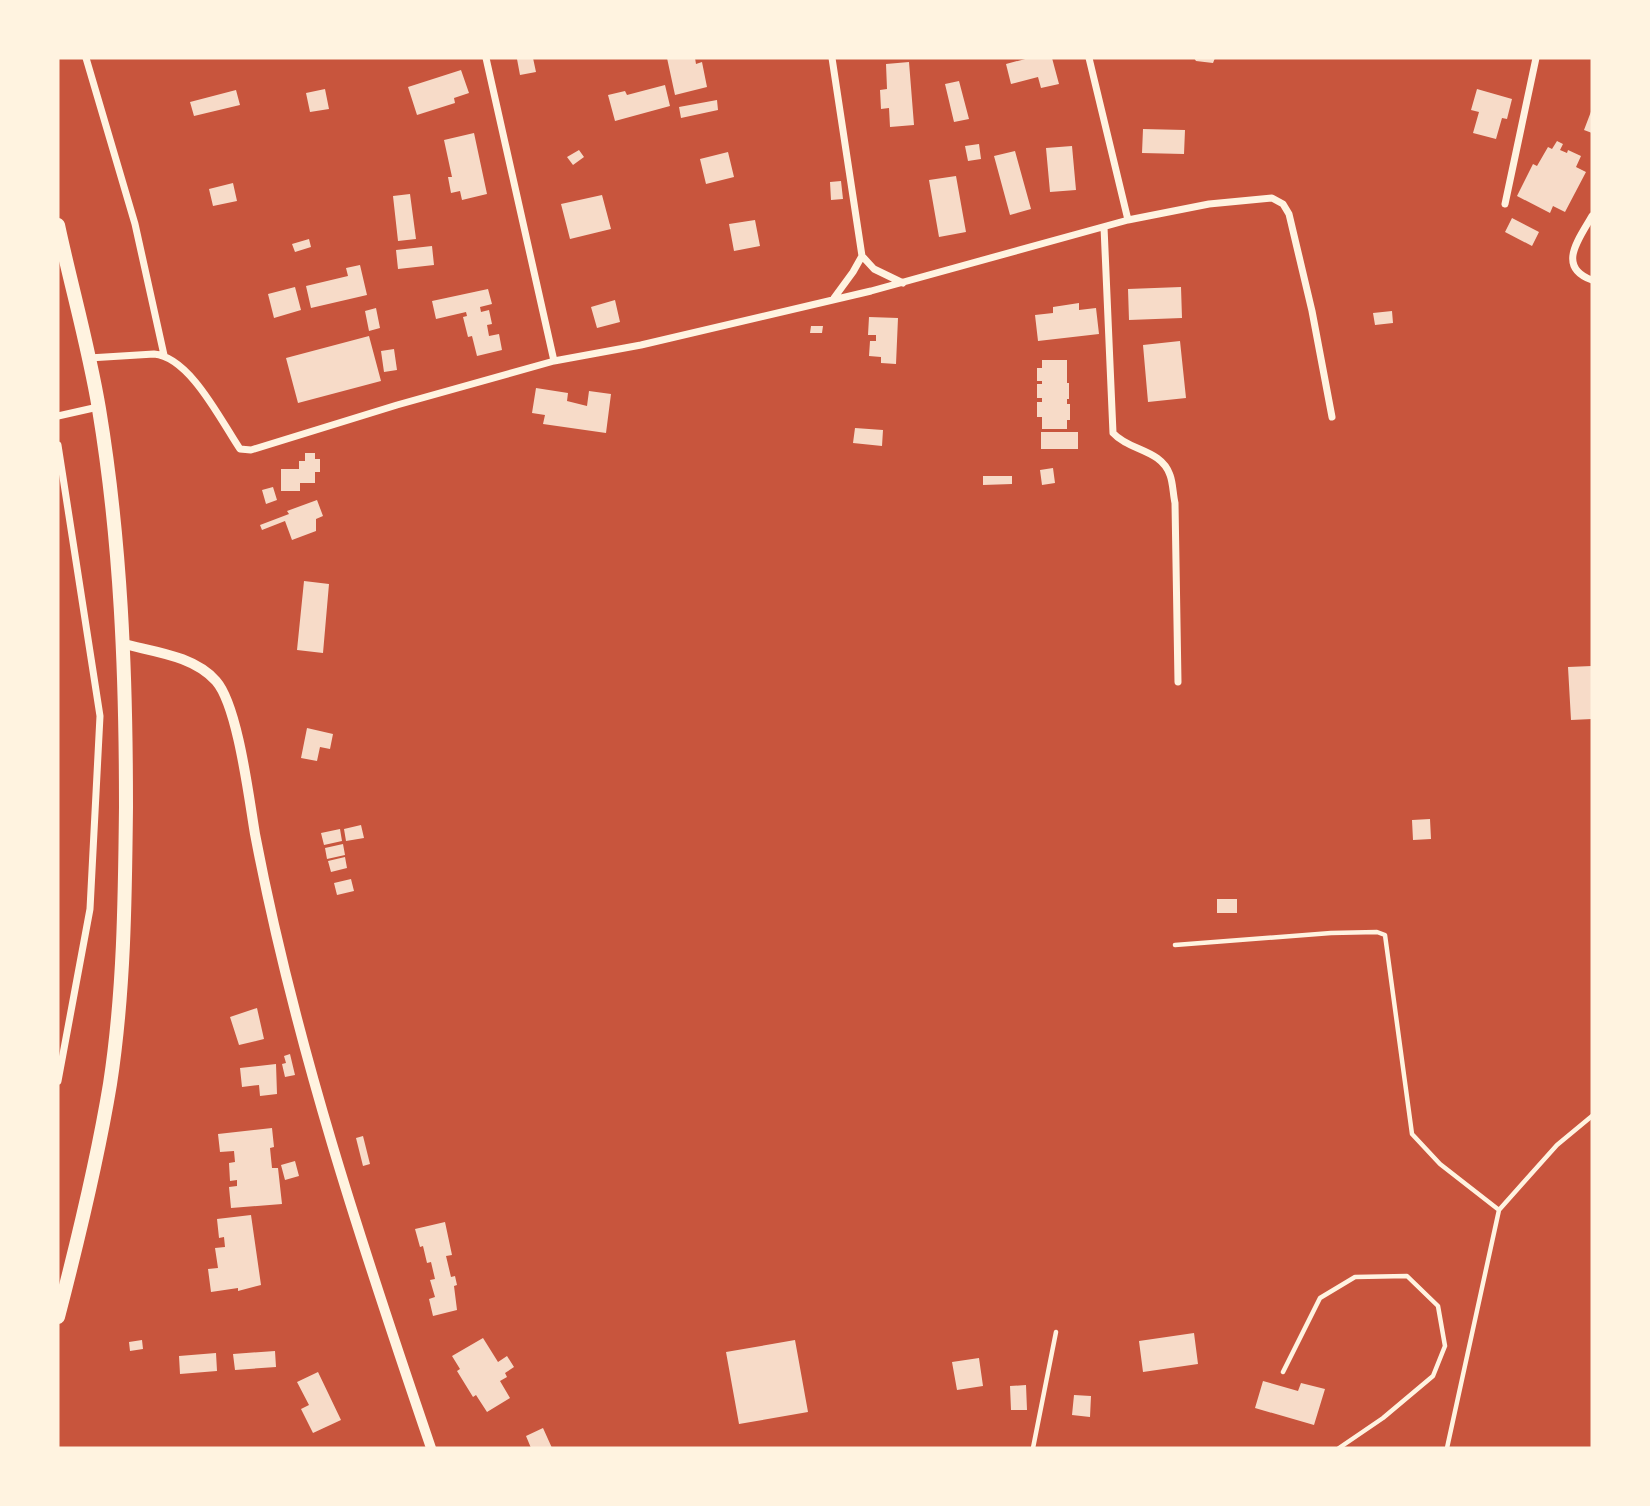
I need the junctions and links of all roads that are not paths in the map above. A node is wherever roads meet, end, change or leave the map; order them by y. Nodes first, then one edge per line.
1 (86, 58) edge
2 (486, 58) edge
3 (832, 58) edge
4 (1089, 58) edge
5 (1536, 58) edge
6 (1505, 204) dead end
7 (1592, 216) edge
8 (1128, 220) junction
9 (58, 225) edge
10 (1104, 227) junction
11 (862, 256) junction
12 (1592, 280) edge
13 (903, 282) junction
14 (834, 298) junction
15 (164, 355) junction
16 (87, 358) junction
17 (554, 361) junction
18 (98, 407) junction
19 (58, 416) edge
20 (1332, 417) dead end
21 (58, 444) edge
22 (124, 644) junction
23 (1178, 682) dead end
24 (1175, 945) dead end
25 (58, 1081) edge
26 (1592, 1116) edge
27 (1499, 1210) junction
28 (58, 1317) edge
29 (1056, 1332) dead end
30 (1283, 1372) dead end
31 (431, 1448) edge
32 (1033, 1448) edge
33 (1339, 1448) edge
34 (1447, 1448) edge

1 - 15 street
2 - 17 street
3 - 11 street
4 - 8 street
5 - 6 street
7 - 12 street
8 - 10 street
8 - 20 street
9 - 16 highway
10 - 13 street
10 - 23 street
11 - 13 street
11 - 14 street
13 - 14 street
14 - 17 street
15 - 16 street
15 - 17 street
16 - 18 highway
18 - 19 street
18 - 22 highway
21 - 25 street
22 - 28 highway
22 - 31 street
24 - 27 lane
26 - 27 lane
27 - 34 lane
29 - 32 lane
30 - 33 lane

